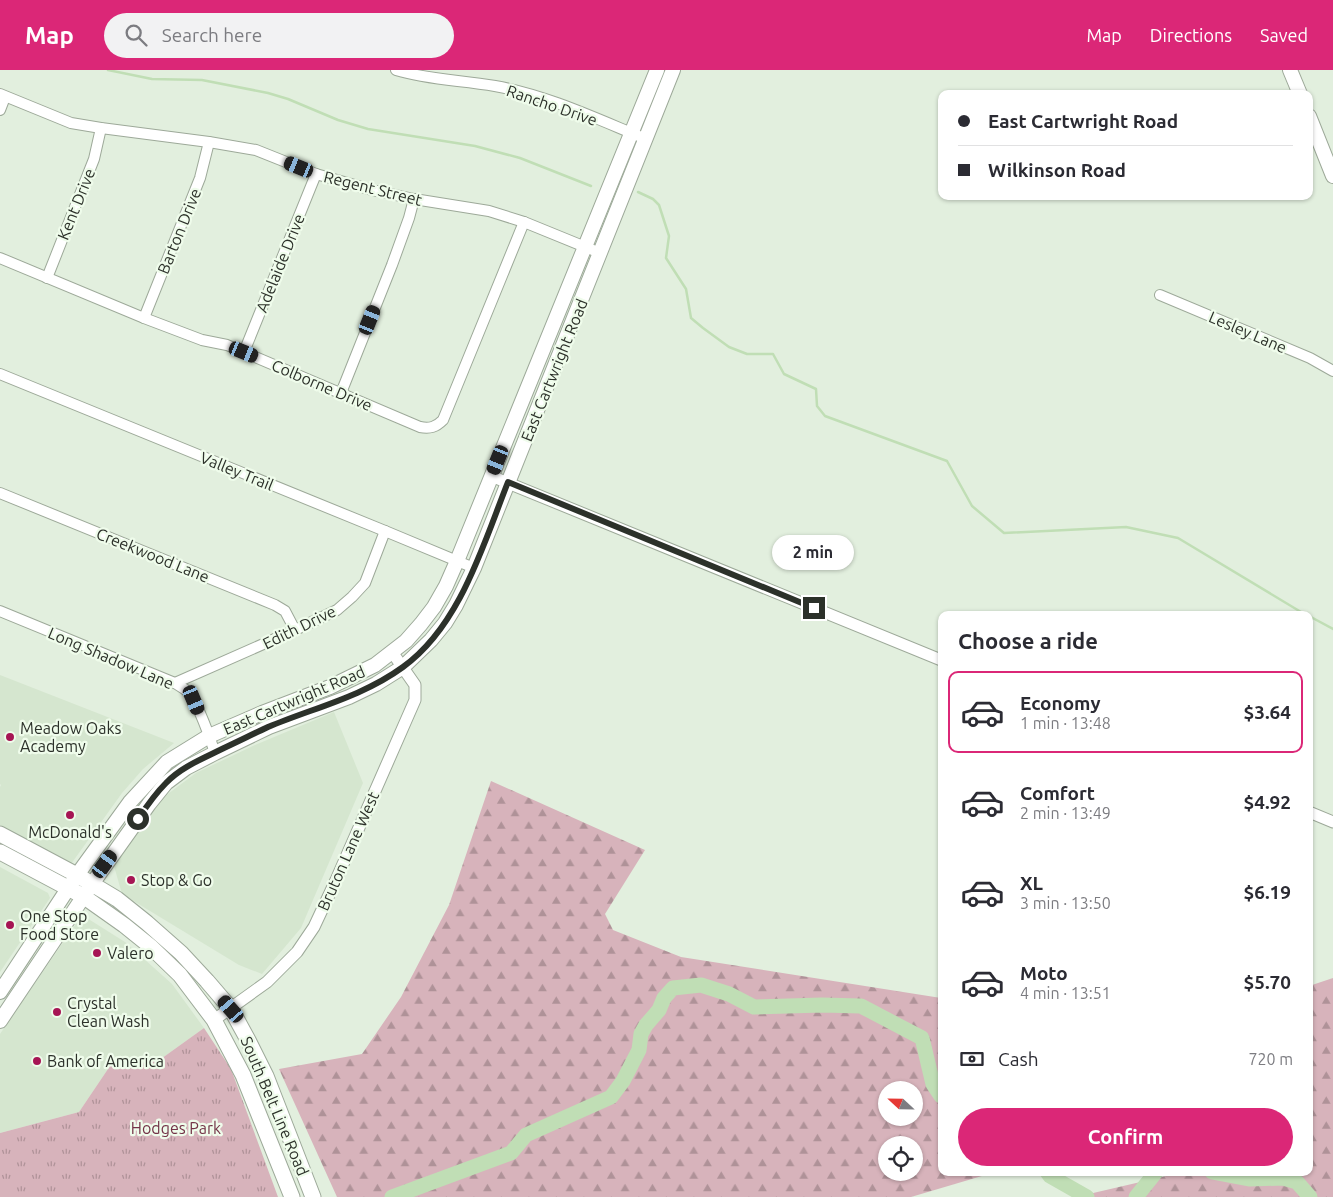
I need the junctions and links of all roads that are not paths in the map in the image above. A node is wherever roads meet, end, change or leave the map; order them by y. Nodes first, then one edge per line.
1 (396, 70) edge
2 (657, 70) edge
3 (674, 70) edge
4 (1290, 70) edge
5 (1298, 90) edge
6 (3, 96) edge
7 (0, 110) edge
8 (1313, 126) edge
9 (101, 128) junction
10 (631, 133) junction
11 (646, 140) junction
12 (209, 142) junction
13 (316, 174) junction
14 (1333, 176) edge
15 (414, 199) junction
16 (524, 222) junction
17 (585, 247) junction
18 (600, 253) junction
19 (0, 258) edge
20 (47, 278) junction
21 (1160, 295) dead end
22 (144, 318) junction
23 (244, 352) junction
24 (1333, 371) edge
25 (0, 374) edge
26 (341, 393) junction
27 (491, 476) junction
28 (508, 482) junction
29 (0, 493) edge
30 (385, 531) junction
31 (457, 562) junction
32 (474, 568) junction
33 (0, 611) edge
34 (295, 630) junction
35 (392, 652) junction
36 (938, 659) edge
37 (403, 667) junction
38 (175, 682) junction
39 (209, 736) junction
40 (215, 752) junction
41 (1313, 814) edge
42 (1333, 822) edge
43 (0, 834) edge
44 (0, 852) edge
45 (77, 875) junction
46 (68, 888) junction
47 (87, 890) junction
48 (0, 992) edge
49 (231, 1009) junction
50 (214, 1020) junction
51 (0, 1021) edge
52 (292, 1197) edge
53 (314, 1197) edge

1 - 10 street, Rancho Drive
2 - 10 main road, East Cartwright Road
3 - 11 main road, East Cartwright Road
4 - 5 main road
6 - 7 street
6 - 9 street, Regent Street
8 - 14 main road
9 - 12 street, Regent Street
9 - 20 street, Kent Drive
10 - 11 street, Rancho Drive
10 - 17 main road, East Cartwright Road
11 - 18 main road, East Cartwright Road
12 - 13 street, Regent Street
12 - 22 street, Barton Drive
13 - 15 street, Regent Street
13 - 23 street, Adelaide Drive
15 - 16 street, Regent Street
15 - 26 street
16 - 17 street, Regent Street
16 - 26 street, Colborne Drive
17 - 18 street, Regent Street
17 - 27 main road, East Cartwright Road
18 - 28 main road, East Cartwright Road
19 - 20 street, Colborne Drive
20 - 22 street, Colborne Drive
21 - 24 street, Lesley Lane
22 - 23 street, Colborne Drive
23 - 26 street, Colborne Drive
25 - 30 street, Valley Trail
27 - 28 street
27 - 31 main road, East Cartwright Road
28 - 32 main road, East Cartwright Road
28 - 36 street
29 - 34 street, Creekwood Lane
30 - 31 street, Valley Trail
30 - 34 street, Edith Drive
31 - 32 street, Valley Trail
31 - 35 main road, East Cartwright Road
32 - 37 main road, East Cartwright Road
33 - 38 street, Long Shadow Lane
34 - 38 street, Edith Drive
35 - 37 street, Bruton Lane West
35 - 39 main road, East Cartwright Road
37 - 40 main road, East Cartwright Road
37 - 49 street, Bruton Lane West
38 - 39 street, Long Shadow Lane
39 - 40 street, Long Shadow Lane
39 - 45 main road, East Cartwright Road
40 - 47 main road, East Cartwright Road
41 - 42 street
43 - 45 main road, South Belt Line Road
44 - 46 main road, South Belt Line Road
45 - 46 main road, East Cartwright Road
45 - 47 main road, South Belt Line Road
46 - 47 main road, South Belt Line Road
46 - 48 main road, East Cartwright Road
47 - 49 main road, South Belt Line Road
47 - 50 main road, South Belt Line Road
47 - 51 main road, East Cartwright Road
49 - 50 street, Bruton Lane West
49 - 53 main road, South Belt Line Road
50 - 52 main road, South Belt Line Road

